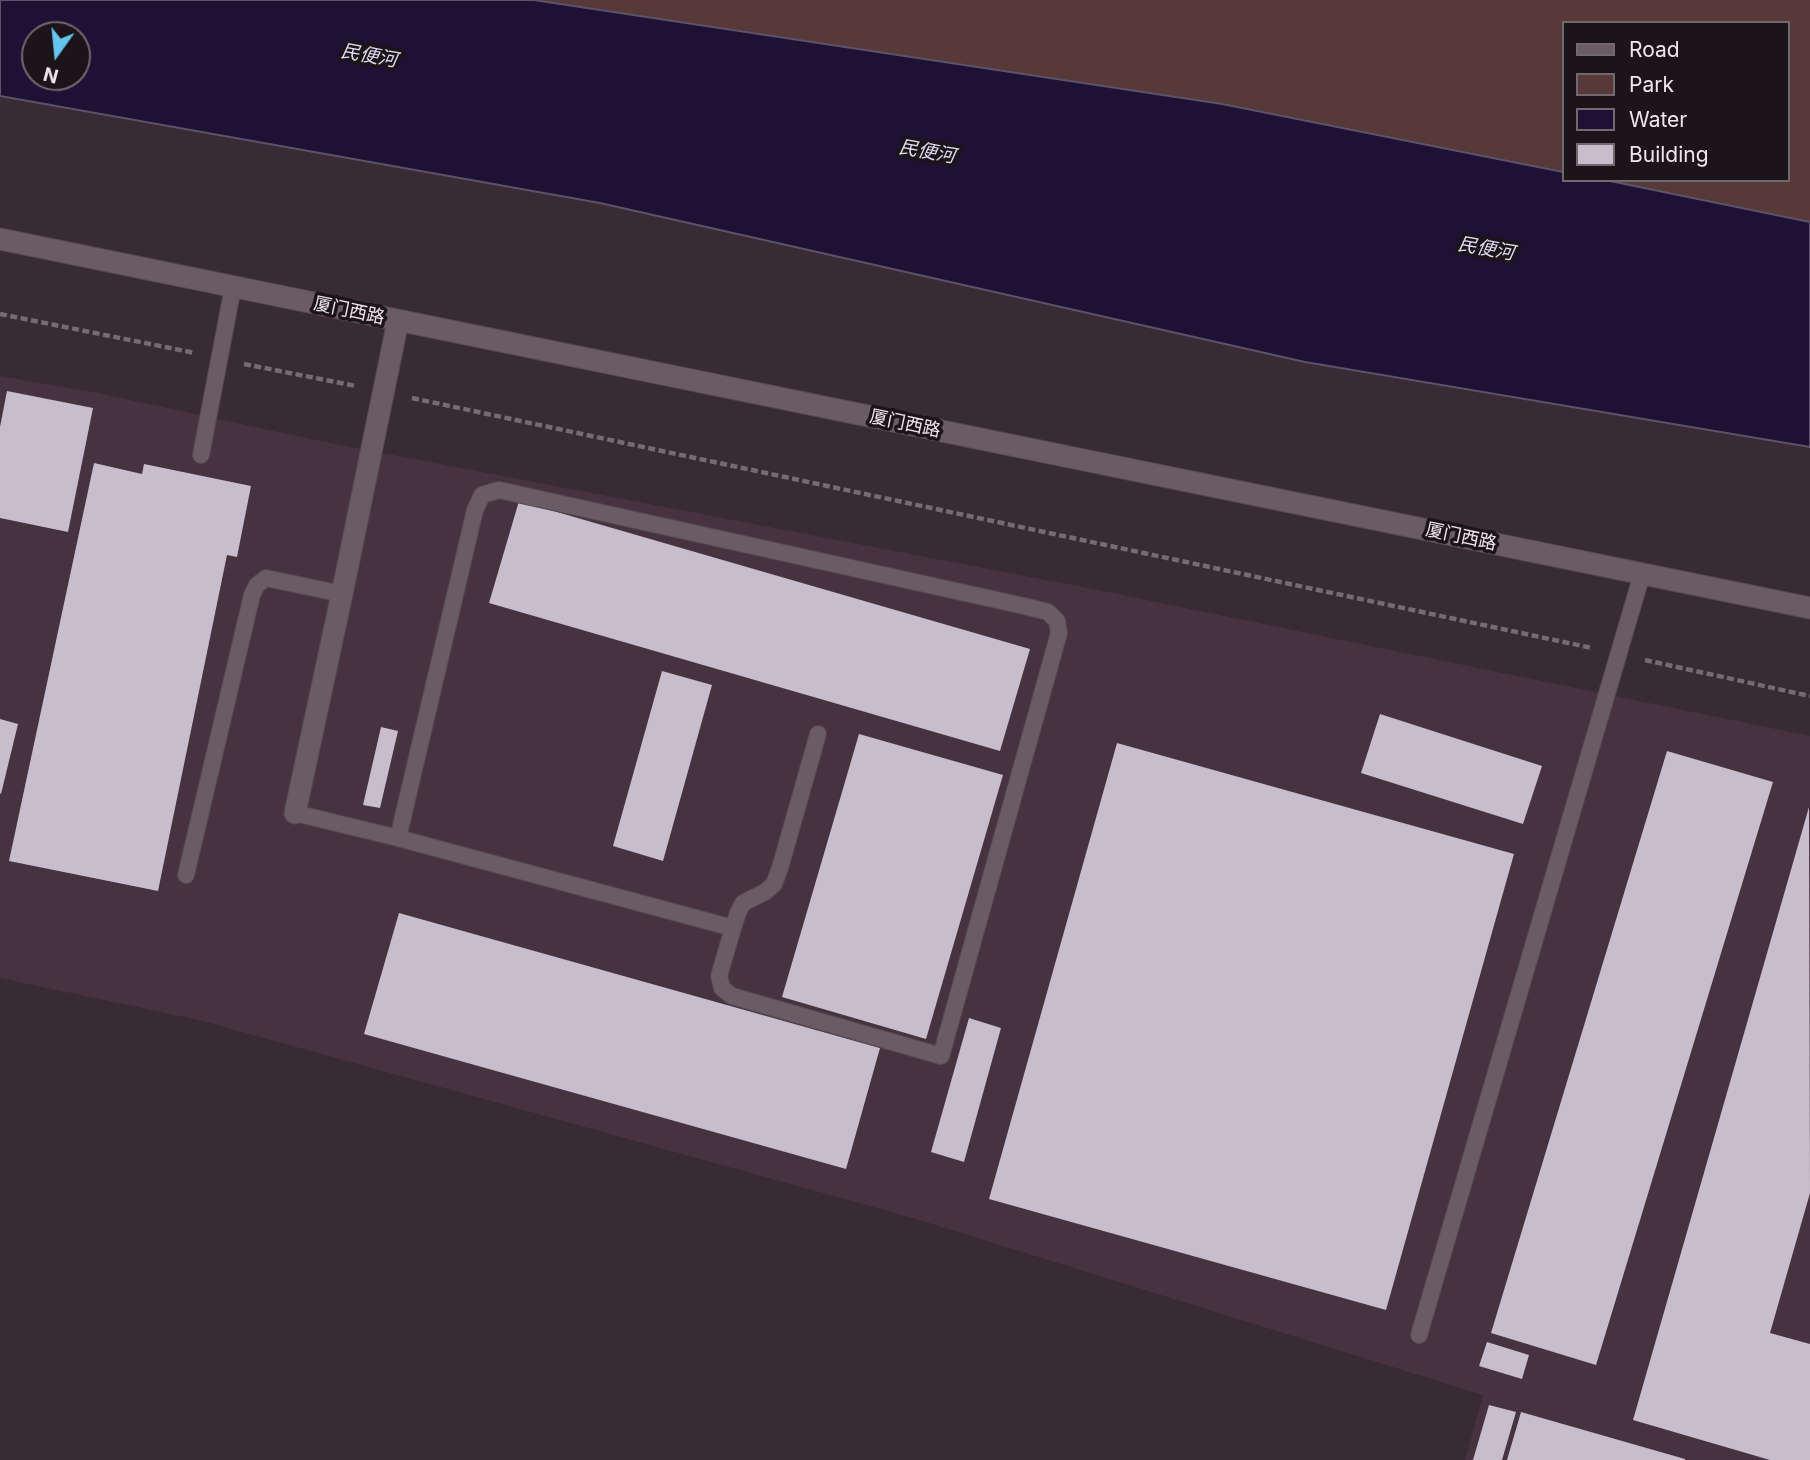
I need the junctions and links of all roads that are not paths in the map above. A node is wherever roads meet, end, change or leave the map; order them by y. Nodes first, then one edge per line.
1 (0, 240) edge
2 (233, 287) junction
3 (398, 321) junction
4 (201, 455) dead end
5 (1642, 574) junction
6 (342, 594) junction
7 (1810, 608) edge
8 (818, 734) dead end
9 (295, 813) joint
10 (398, 838) junction
11 (186, 874) dead end
12 (733, 928) junction
13 (1419, 1335) dead end

1 - 2 street, 厦门西路
2 - 3 street, 厦门西路
2 - 4 lane
3 - 5 street, 厦门西路
3 - 6 street
5 - 7 street, 厦门西路
5 - 13 lane
6 - 9 street
6 - 11 lane
8 - 12 lane
9 - 10 lane
10 - 12 lane
10 - 12 lane

